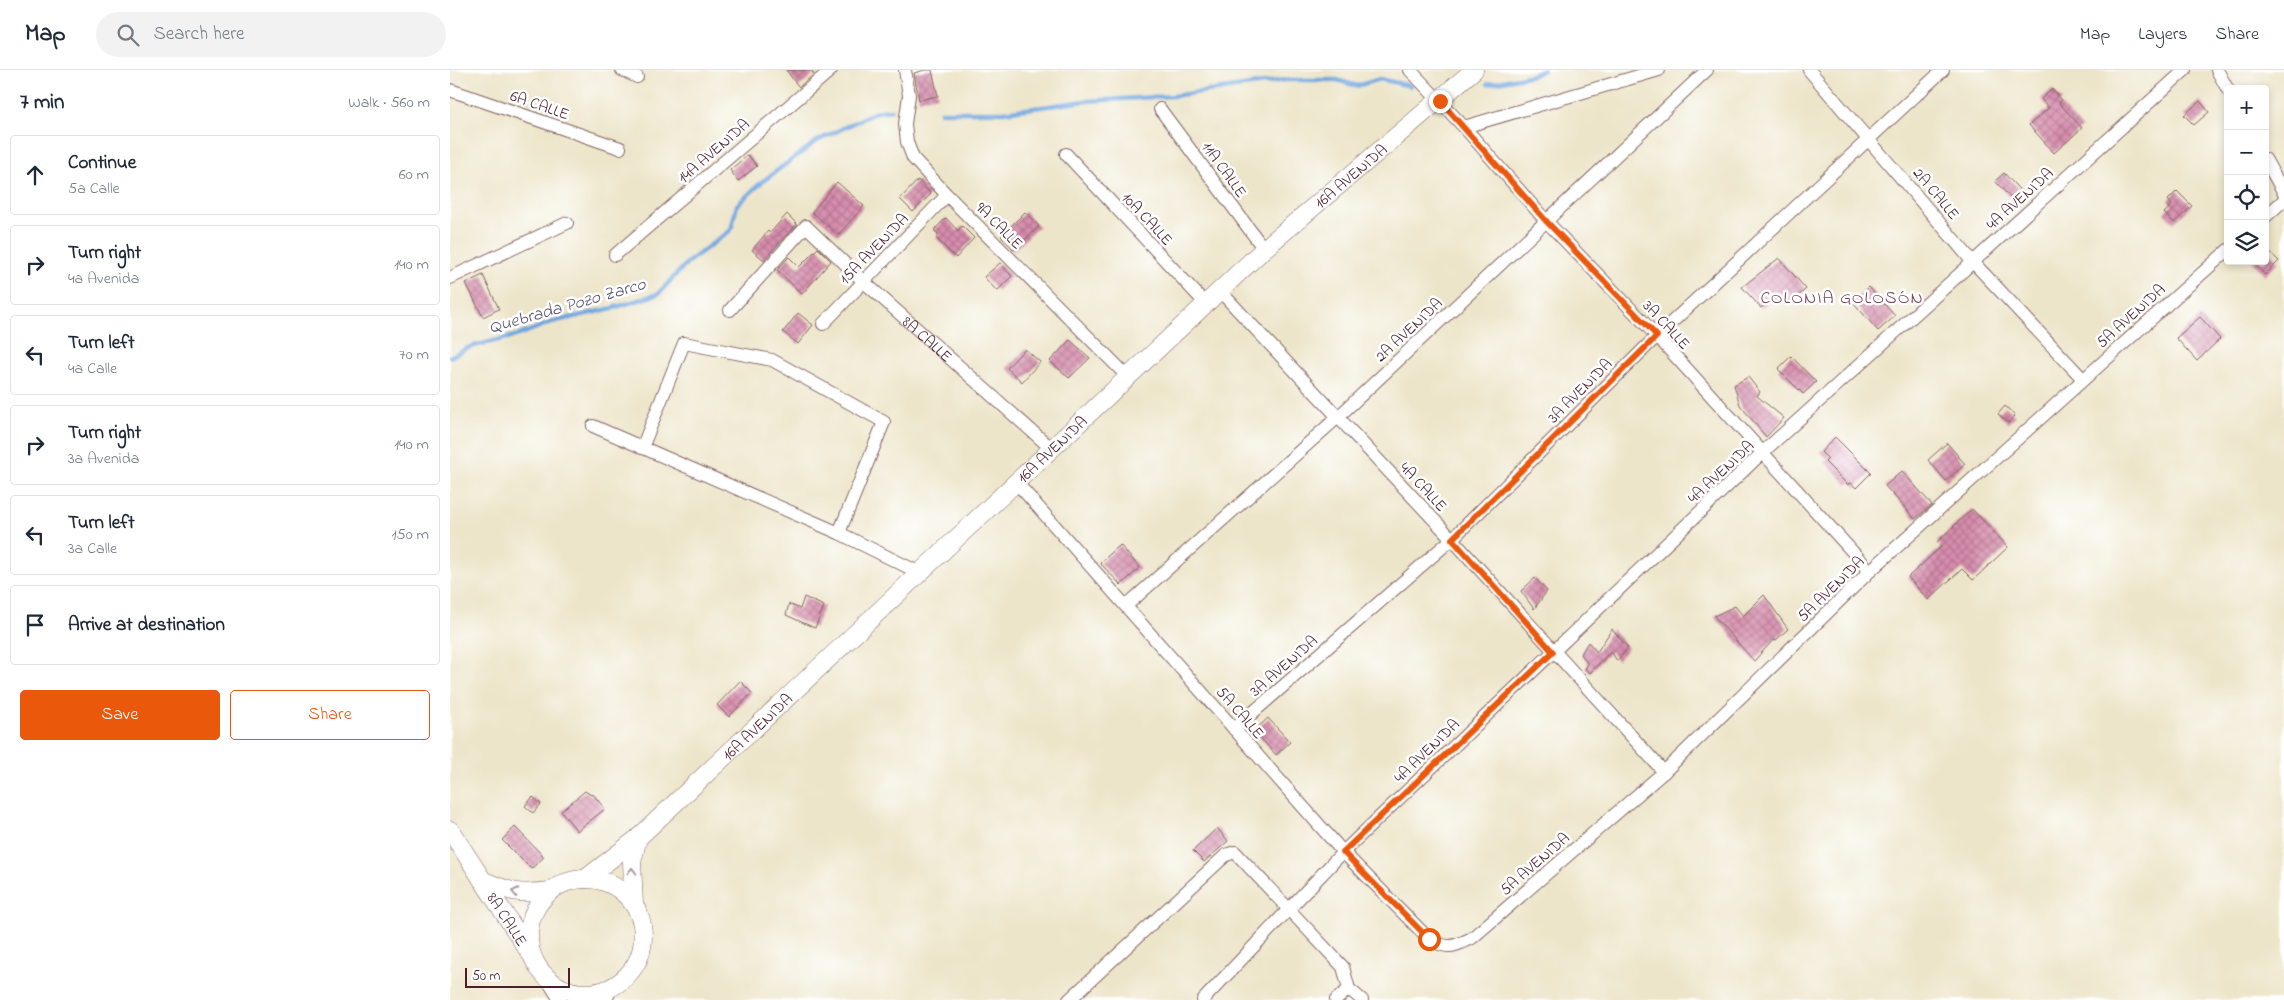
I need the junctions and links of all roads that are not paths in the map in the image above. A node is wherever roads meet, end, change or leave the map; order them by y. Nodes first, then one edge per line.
1 (622, 70) edge
2 (831, 70) edge
3 (905, 70) edge
4 (1410, 70) edge
5 (1474, 70) edge
6 (1659, 70) edge
7 (1707, 70) edge
8 (1809, 70) edge
9 (1943, 70) edge
10 (2185, 70) edge
11 (2217, 70) edge
12 (636, 77) dead end
13 (2225, 85) edge
14 (450, 90) edge
15 (1440, 101) junction
16 (1160, 109) dead end
17 (1464, 127) junction
18 (1870, 138) junction
19 (620, 148) dead end
20 (1066, 154) dead end
21 (2269, 166) edge
22 (2284, 193) edge
23 (947, 195) junction
24 (2284, 200) edge
25 (2269, 213) edge
26 (1547, 222) junction
27 (567, 223) dead end
28 (1264, 249) junction
29 (2224, 254) edge
30 (615, 255) dead end
31 (1972, 261) junction
32 (450, 278) edge
33 (863, 281) junction
34 (1220, 291) junction
35 (1206, 304) junction
36 (730, 310) dead end
37 (823, 324) dead end
38 (1657, 336) junction
39 (1128, 377) junction
40 (2083, 379) junction
41 (1338, 417) junction
42 (593, 426) dead end
43 (642, 448) junction
44 (1052, 449) junction
45 (1763, 452) junction
46 (1016, 482) junction
47 (839, 533) junction
48 (1452, 539) junction
49 (1870, 571) junction
50 (920, 573) junction
51 (1127, 605) junction
52 (1553, 652) junction
53 (1234, 729) junction
54 (1664, 772) junction
55 (450, 830) edge
56 (638, 838) junction
57 (1343, 852) junction
58 (585, 879) junction
59 (482, 880) junction
60 (550, 891) junction
61 (634, 905) junction
62 (1290, 910) junction
63 (1454, 947) joint
64 (534, 959) junction
65 (544, 974) junction
66 (1349, 989) junction
67 (609, 994) edge
68 (560, 1000) edge
69 (1069, 1000) edge
70 (1203, 1000) edge
71 (1336, 1000) edge
72 (1362, 1000) edge

1 - 12 street
2 - 30 street, 14A AVENIDA
3 - 23 street, 9A CALLE
4 - 15 street, 3A CALLE
5 - 15 street, 16A AVENIDA
6 - 17 street
7 - 26 street, 2A AVENIDA
8 - 18 street, 2A CALLE
9 - 18 street, 3A AVENIDA
10 - 31 street, 4A AVENIDA
11 - 13 street
14 - 19 street, 6A CALLE
15 - 17 street, 3A CALLE
15 - 28 street, 16A AVENIDA
16 - 28 street, 11A CALLE
17 - 26 street, 3A CALLE
18 - 31 street, 2A CALLE
18 - 38 street, 3A AVENIDA
20 - 35 street, 10A CALLE
21 - 22 street
23 - 33 street, 15A AVENIDA
23 - 39 street, 9A CALLE
24 - 25 street
26 - 38 street, 3A CALLE
26 - 41 street, 2A AVENIDA
27 - 32 street
28 - 34 street, 16A AVENIDA
29 - 40 street, 5A AVENIDA
31 - 40 street, 2A CALLE
31 - 45 street, 4A AVENIDA
33 - 36 street, 8A CALLE
33 - 37 street, 15A AVENIDA
33 - 44 street, 8A CALLE
34 - 35 street, 16A AVENIDA
34 - 41 street, 4A CALLE
35 - 39 street, 16A AVENIDA
38 - 45 street, 3A CALLE
38 - 48 street, 3A AVENIDA
39 - 44 street, 16A AVENIDA
40 - 49 street, 5A AVENIDA
41 - 48 street, 4A CALLE
41 - 51 street, 2A AVENIDA
42 - 43 street
43 - 47 street
43 - 47 street
44 - 46 street, 16A AVENIDA
45 - 49 street, 3A CALLE
45 - 52 street, 4A AVENIDA
46 - 50 street, 16A AVENIDA
46 - 51 street, 5A CALLE
47 - 50 street
48 - 52 street, 4A CALLE
48 - 53 street, 3A AVENIDA
49 - 54 street, 5A AVENIDA
50 - 56 street, 16A AVENIDA
51 - 53 street, 5A CALLE
52 - 54 street, 4A CALLE
52 - 57 street, 4A AVENIDA
53 - 57 street, 5A CALLE
54 - 63 street, 5A AVENIDA
55 - 59 street, 8A CALLE
56 - 58 street, 16A AVENIDA
61 -> 56 street
57 - 62 street, 4A AVENIDA
57 - 63 street, 5A CALLE
58 - 60 street
58 - 61 street
60 -> 59 street, 8A CALLE
59 - 64 street, 8A CALLE
60 - 64 street
61 - 67 street
62 - 66 street
62 - 69 street
62 - 70 street, 4A AVENIDA
64 - 65 street
65 - 67 street
65 - 68 street
66 - 71 street
66 - 72 street

